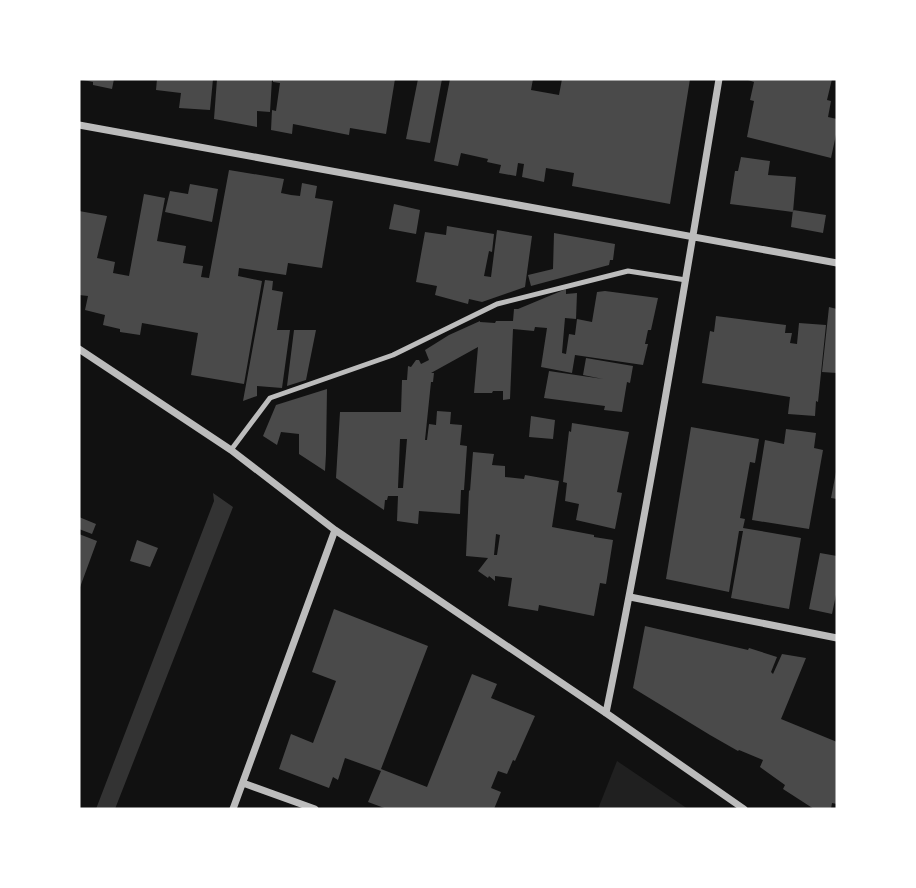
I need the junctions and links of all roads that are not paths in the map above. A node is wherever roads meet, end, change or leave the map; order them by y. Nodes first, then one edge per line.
1 (719, 79) edge
2 (79, 125) edge
3 (694, 236) junction
4 (837, 263) edge
5 (686, 280) junction
6 (79, 349) edge
7 (231, 450) junction
8 (335, 530) junction
9 (630, 597) junction
10 (837, 638) edge
11 (606, 713) junction
12 (243, 783) junction
13 (233, 809) edge
14 (315, 809) edge
15 (744, 809) edge

1 - 3 street
2 - 3 street
3 - 4 street
3 - 5 street
5 - 7 lane
5 - 9 street
6 - 7 street
7 - 8 street
8 - 11 street
8 - 12 street
9 - 10 street
9 - 11 street
11 - 15 street
12 - 13 street
12 - 14 street

